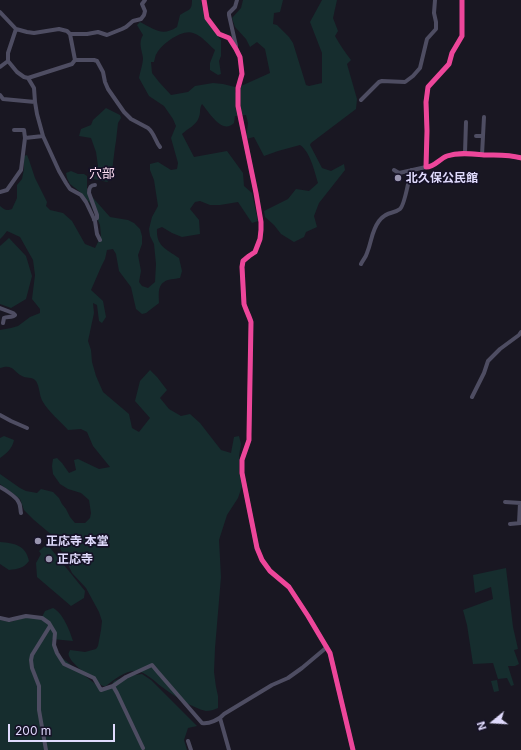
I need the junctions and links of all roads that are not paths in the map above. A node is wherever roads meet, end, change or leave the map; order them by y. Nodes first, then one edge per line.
1 (145, 0) edge
2 (204, 0) edge
3 (237, 0) edge
4 (434, 0) edge
5 (462, 0) edge
6 (0, 12) edge
7 (16, 29) junction
8 (70, 34) junction
9 (236, 49) junction
10 (75, 60) junction
11 (8, 61) junction
12 (0, 67) edge
13 (28, 78) junction
14 (0, 95) edge
15 (361, 100) dead end
16 (35, 102) junction
17 (484, 117) dead end
18 (466, 122) dead end
19 (14, 130) dead end
20 (43, 136) junction
21 (476, 136) dead end
22 (483, 136) junction
23 (26, 138) junction
24 (160, 147) dead end
25 (465, 154) junction
26 (482, 155) junction
27 (521, 158) edge
28 (426, 167) junction
29 (394, 170) dead end
30 (411, 170) junction
31 (96, 185) dead end
32 (0, 192) edge
33 (94, 220) junction
34 (100, 240) dead end
35 (361, 264) dead end
36 (0, 308) edge
37 (3, 323) dead end
38 (521, 332) edge
39 (472, 397) dead end
40 (0, 414) edge
41 (27, 428) dead end
42 (0, 487) edge
43 (505, 502) dead end
44 (521, 503) edge
45 (21, 513) dead end
46 (510, 524) dead end
47 (520, 524) edge
48 (0, 618) edge
49 (50, 626) junction
50 (327, 647) junction
51 (113, 686) junction
52 (220, 718) junction
53 (188, 741) dead end
54 (143, 748) dead end
55 (46, 750) edge
56 (191, 750) edge
57 (229, 750) edge
58 (353, 750) edge

1 - 8 street
2 - 9 street
3 - 9 street
4 - 15 street
5 - 28 street
6 - 7 street
7 - 8 street
7 - 11 street
8 - 10 street
9 - 50 street
10 - 13 street
10 - 24 street
11 - 12 street
11 - 13 street
13 - 16 street
14 - 16 street
16 - 20 street
17 - 22 street
18 - 25 street
19 - 23 street
20 - 23 street
20 - 33 street
21 - 22 street
22 - 26 street
23 - 32 street
25 - 26 street
25 - 28 street
26 - 27 street
28 - 30 street
29 - 30 street
30 - 35 street
31 - 33 street
33 - 34 street
36 - 37 street
38 - 39 street
40 - 41 street
42 - 45 street
43 - 44 street
44 - 47 street
46 - 47 street
48 - 49 street
49 - 51 street
49 - 55 street
50 - 52 street
50 - 58 street
51 - 52 street
51 - 54 street
52 - 57 street
53 - 56 street

